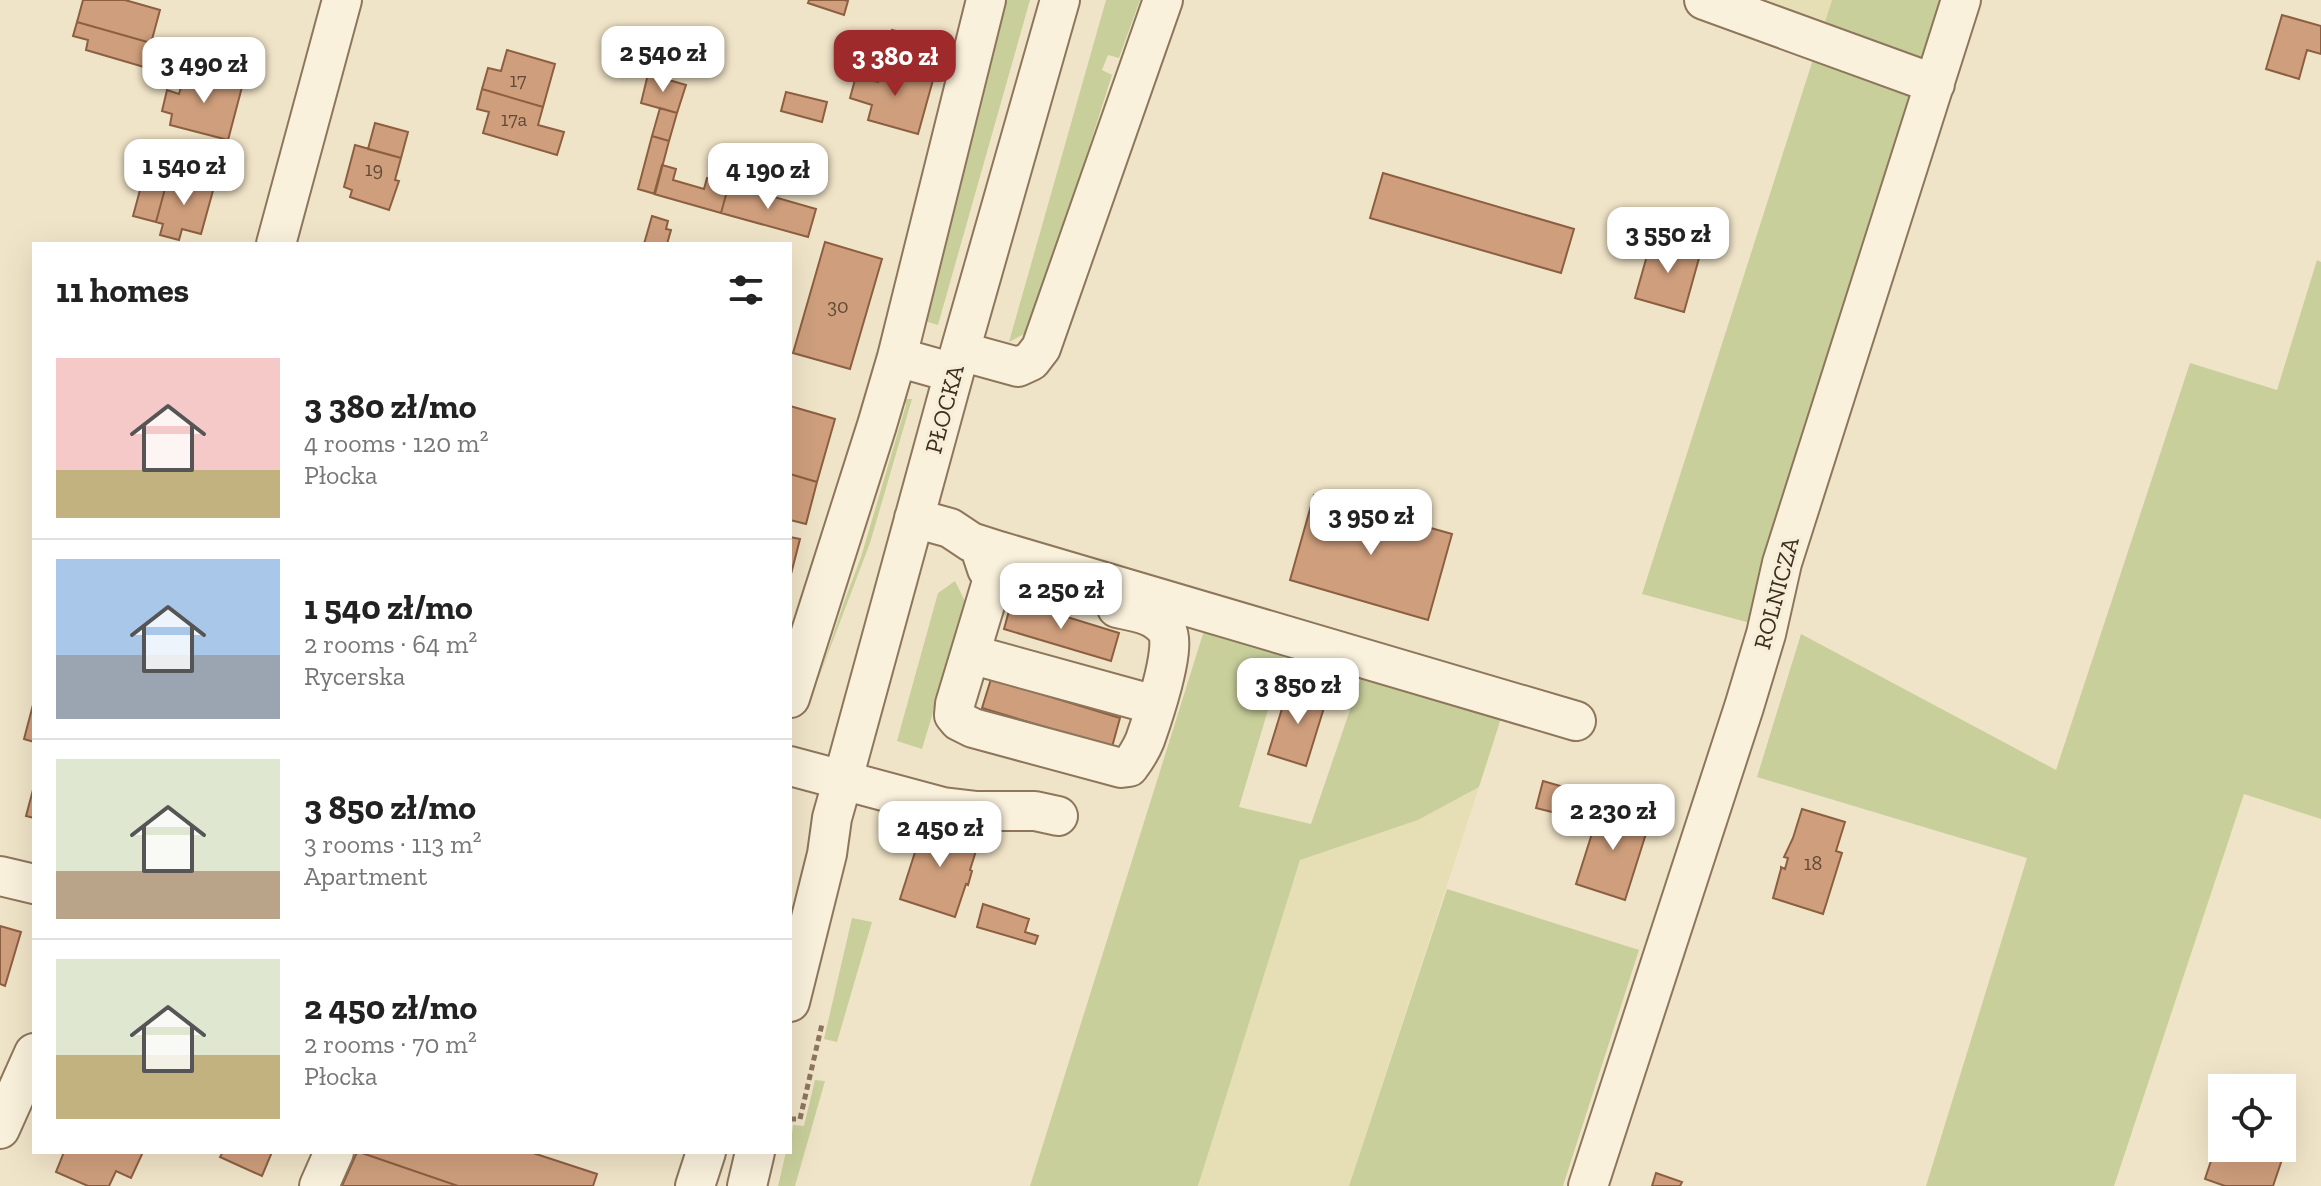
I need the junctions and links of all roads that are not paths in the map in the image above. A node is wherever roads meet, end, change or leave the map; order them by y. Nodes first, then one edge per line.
1 (342, 0) edge
2 (986, 0) edge
3 (1060, 0) edge
4 (1163, 0) edge
5 (1704, 0) edge
6 (1961, 0) edge
7 (1935, 84) junction
8 (277, 242) edge
9 (897, 357) junction
10 (957, 362) junction
11 (914, 518) junction
12 (986, 561) junction
13 (970, 654) junction
14 (792, 692) edge
15 (1155, 705) junction
16 (1576, 721) dead end
17 (792, 766) edge
18 (843, 779) junction
19 (1058, 816) dead end
20 (832, 818) junction
21 (0, 876) edge
22 (32, 884) edge
23 (793, 893) edge
24 (792, 994) edge
25 (32, 1057) edge
26 (0, 1129) edge
27 (333, 1154) edge
28 (705, 1154) edge
29 (755, 1154) edge
30 (319, 1186) edge
31 (695, 1186) edge
32 (747, 1186) edge
33 (1588, 1186) edge

1 - 8 street
2 - 9 street
3 - 10 street, PŁOCKA
4 - 10 street
5 - 7 street
6 - 7 street, ROLNICZA
7 - 33 street, ROLNICZA
9 - 10 street
9 - 14 street
10 - 11 street, PŁOCKA
11 - 12 street
11 - 18 street, PŁOCKA
12 - 13 street
12 - 15 street
12 - 16 street
13 - 15 street
13 - 15 street
17 - 18 street
18 - 19 street
18 - 20 street, PŁOCKA
20 - 23 street, PŁOCKA
20 - 24 street, PŁOCKA
21 - 22 street
25 - 26 street
27 - 30 street
28 - 31 street
29 - 32 street

